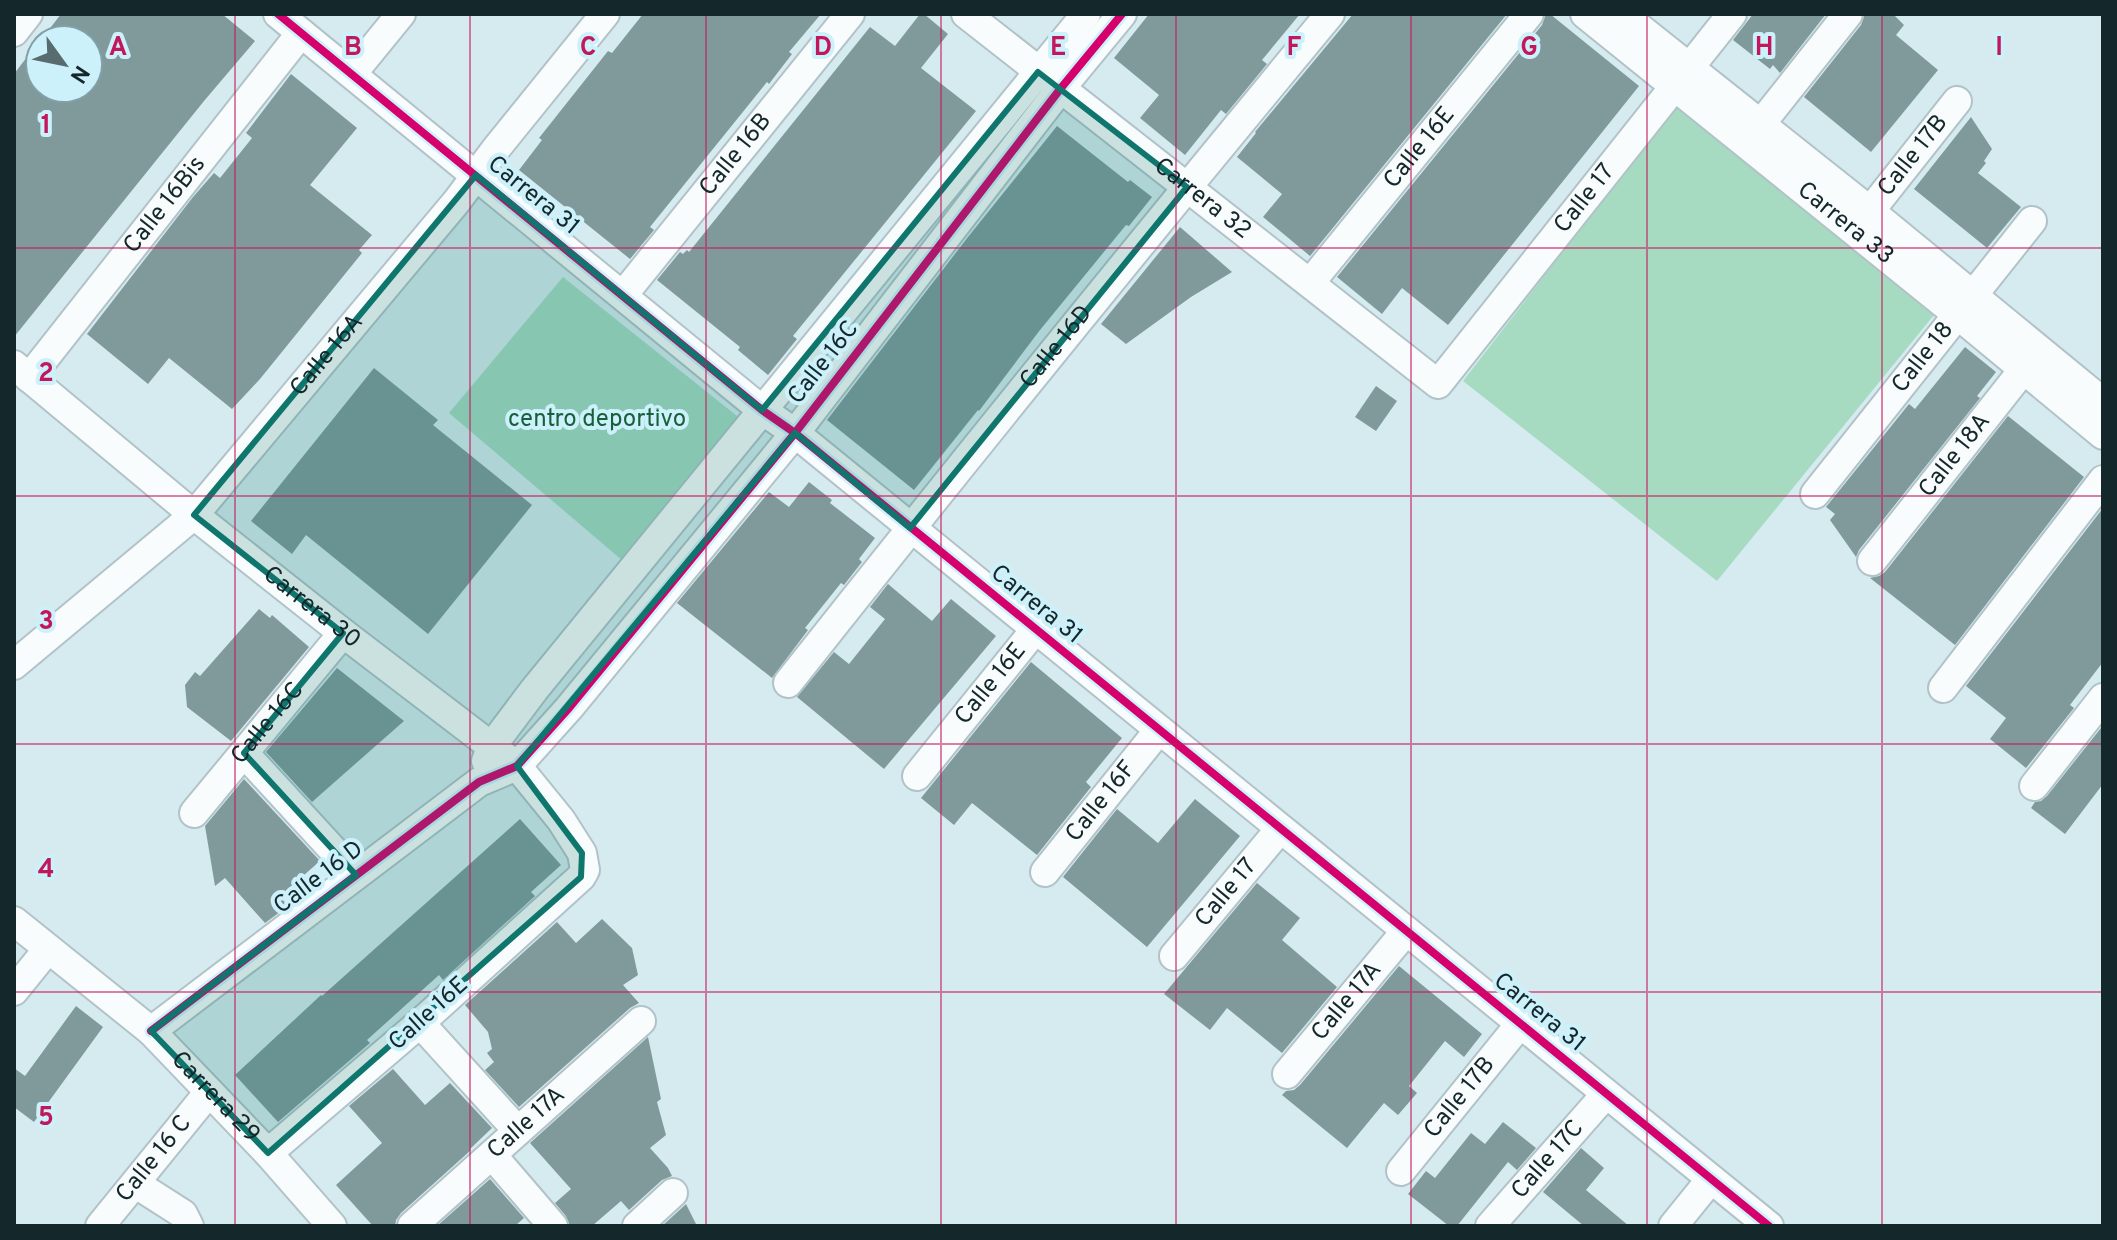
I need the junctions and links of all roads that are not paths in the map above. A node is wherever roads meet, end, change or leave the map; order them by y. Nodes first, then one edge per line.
1 (28, 14) edge
2 (278, 14) edge
3 (401, 14) edge
4 (605, 14) edge
5 (850, 14) edge
6 (966, 14) edge
7 (1086, 14) edge
8 (1122, 14) edge
9 (1330, 14) edge
10 (1529, 14) edge
11 (1585, 14) edge
12 (1622, 14) edge
13 (1732, 14) edge
14 (1848, 14) edge
15 (14, 32) edge
16 (301, 33) junction
17 (352, 74) junction
18 (1681, 77) junction
19 (1050, 80) junction
20 (1957, 101) dead end
21 (1760, 125) junction
22 (476, 175) junction
23 (1187, 187) junction
24 (1870, 211) junction
25 (2032, 221) dead end
26 (1310, 283) junction
27 (623, 295) junction
28 (1966, 305) junction
29 (2031, 360) junction
30 (22, 371) edge
31 (1438, 384) joint
32 (2103, 402) edge
33 (762, 410) junction
34 (795, 433) junction
35 (2103, 435) edge
36 (2103, 480) edge
37 (1815, 494) dead end
38 (194, 515) junction
39 (910, 528) junction
40 (1872, 561) dead end
41 (1035, 630) junction
42 (343, 633) junction
43 (14, 665) edge
44 (788, 683) dead end
45 (1943, 688) dead end
46 (2100, 708) edge
47 (1159, 730) junction
48 (492, 746) junction
49 (244, 753) junction
50 (517, 766) junction
51 (917, 776) dead end
52 (479, 782) junction
53 (2034, 786) dead end
54 (194, 813) dead end
55 (1280, 829) junction
56 (585, 870) joint
57 (1045, 872) dead end
58 (356, 875) junction
59 (14, 921) edge
60 (1406, 931) junction
61 (48, 949) junction
62 (1174, 956) dead end
63 (14, 991) edge
64 (641, 1021) dead end
65 (420, 1023) junction
66 (1520, 1024) junction
67 (151, 1031) junction
68 (1287, 1074) dead end
69 (209, 1092) junction
70 (1606, 1094) junction
71 (518, 1131) junction
72 (268, 1153) junction
73 (492, 1155) junction
74 (1401, 1171) dead end
75 (1711, 1179) junction
76 (136, 1184) junction
77 (673, 1193) dead end
78 (100, 1226) edge
79 (189, 1226) edge
80 (332, 1226) edge
81 (412, 1226) edge
82 (553, 1226) edge
83 (637, 1226) edge
84 (1490, 1226) edge
85 (1673, 1226) edge
86 (1769, 1226) edge

1 - 15 street
2 - 16 street, Carrera 31
3 - 17 street
4 - 22 street, Calle 16A
5 - 27 street, Calle 16B
6 - 19 street, Carrera 32
7 - 19 street, Calle 16C
8 - 19 street, Calle 16C
9 - 23 street, Calle 16D
10 - 26 street, Calle 16E
11 - 18 street, Carrera 33
12 - 18 street, Carrera 33
13 - 18 street, Calle 17
14 - 21 street
16 - 17 street, Carrera 31
16 - 30 street, Calle 16Bis
17 - 22 street, Carrera 31
18 - 21 street, Carrera 33
18 - 28 street, Carrera 33
18 - 31 street, Calle 17
19 - 23 street, Carrera 32
19 - 33 street, Calle 16C
19 - 34 street, Calle 16C
20 - 24 street, Calle 17B
21 - 24 street, Carrera 33
22 - 27 street, Carrera 31
22 - 38 street, Calle 16A
23 - 26 street, Carrera 32
23 - 39 street, Calle 16D
24 - 28 street, Carrera 33
25 - 28 street, Calle 18
26 - 31 street, Carrera 32
27 - 33 street, Carrera 31
28 - 29 street, Carrera 33
28 - 37 street, Calle 18
29 - 32 street, Carrera 33
29 - 35 street, Carrera 33
29 - 40 street, Calle 18A
30 - 38 street, Carrera 30
33 - 34 street, Carrera 31
33 - 48 street, Calle 16C
34 - 39 street, Carrera 31
34 - 50 street, Calle 16C
36 - 45 street
38 - 42 street, Carrera 30
38 - 43 street, Calle 16A
39 - 41 street, Carrera 31
39 - 44 street, Calle 16D
41 - 47 street, Carrera 31
41 - 51 street, Calle 16E
42 - 48 street, Carrera 30
42 - 49 street, Calle 16C
46 - 53 street
47 - 55 street, Carrera 31
47 - 57 street, Calle 16F
48 - 50 street, Carrera 30
48 - 52 street
49 - 54 street, Calle 16C
49 - 58 street
50 - 52 street, Calle 16 D
50 - 56 street, Carrera 30
52 - 58 street, Calle 16 D
55 - 60 street, Carrera 31
55 - 62 street, Calle 17
56 - 65 street, Calle 16E
58 - 67 street, Calle 16 D
59 - 61 street, Carrera 29
60 - 66 street, Carrera 31
60 - 68 street, Calle 17A
61 - 63 street
61 - 67 street, Carrera 29
64 - 71 street, Calle 17A
65 - 71 street
65 - 72 street, Calle 16E
66 - 70 street, Carrera 31
66 - 74 street, Calle 17B
67 - 69 street, Carrera 29
69 - 72 street, Carrera 29
69 - 76 street, Calle 16 C
70 - 75 street, Carrera 31
70 - 84 street, Calle 17C
71 - 73 street, Calle 17A
72 - 80 street, Carrera 29
73 - 81 street, Calle 17A
73 - 82 street
75 - 85 street
75 - 86 street, Carrera 31
76 - 78 street, Calle 16 C
76 - 79 street
77 - 83 street

